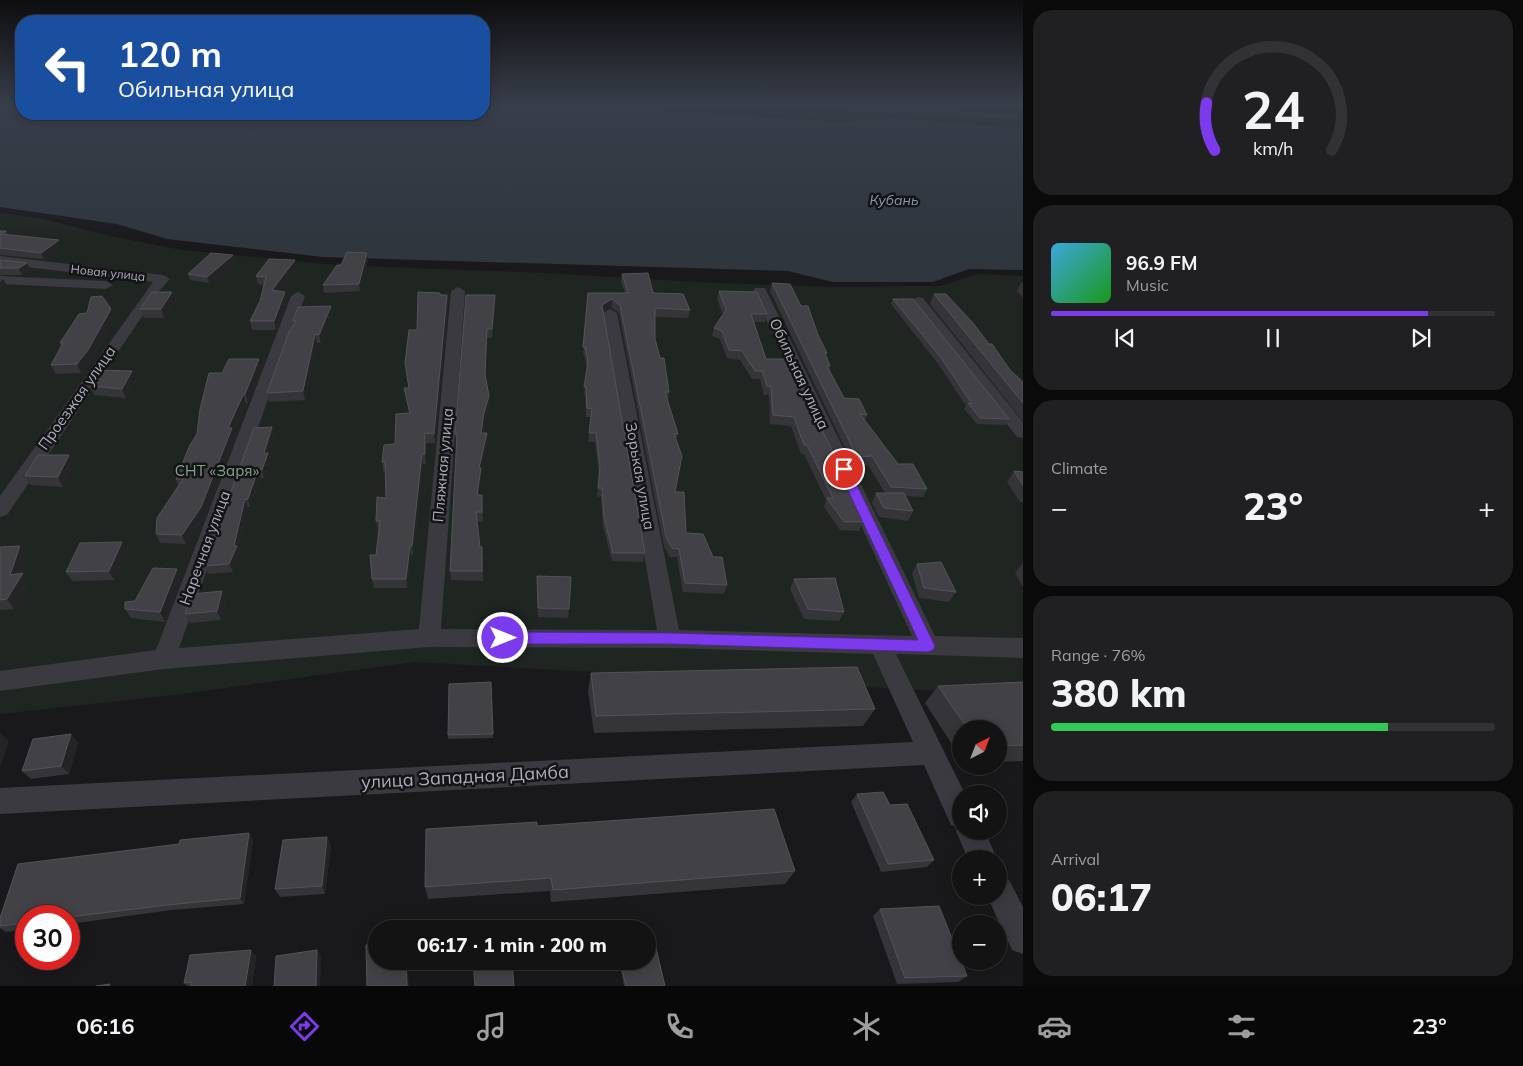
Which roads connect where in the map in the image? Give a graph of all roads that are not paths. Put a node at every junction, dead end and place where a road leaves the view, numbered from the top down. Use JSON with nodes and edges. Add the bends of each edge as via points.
{"nodes":[{"id":1,"x":0,"y":260,"type":"edge"},
{"id":2,"x":0,"y":280,"type":"edge"},
{"id":3,"x":159,"y":283,"type":"junction"},
{"id":4,"x":458,"y":291,"type":"dead end"},
{"id":5,"x":760,"y":292,"type":"dead end"},
{"id":6,"x":298,"y":296,"type":"dead end"},
{"id":7,"x":918,"y":301,"type":"dead end"},
{"id":8,"x":610,"y":312,"type":"dead end"},
{"id":9,"x":1023,"y":433,"type":"edge"},
{"id":10,"x":0,"y":510,"type":"edge"},
{"id":11,"x":428,"y":638,"type":"junction"},
{"id":12,"x":670,"y":639,"type":"junction"},
{"id":13,"x":880,"y":644,"type":"junction"},
{"id":14,"x":928,"y":646,"type":"junction"},
{"id":15,"x":1023,"y":648,"type":"edge"},
{"id":16,"x":164,"y":659,"type":"junction"},
{"id":17,"x":0,"y":681,"type":"edge"},
{"id":18,"x":931,"y":753,"type":"junction"},
{"id":19,"x":952,"y":796,"type":"edge"},
{"id":20,"x":0,"y":801,"type":"edge"},
{"id":21,"x":1006,"y":905,"type":"edge"},
{"id":22,"x":1023,"y":939,"type":"edge"}],
"edges":[{"from":1,"to":3,"type":"street","name":"Новая улица"},
{"from":2,"to":3,"type":"street"},
{"from":3,"to":10,"type":"street","name":"Проезжая улица"},
{"from":4,"to":11,"type":"street","name":"Пляжная улица"},
{"from":5,"to":14,"type":"street","name":"Обильная улица"},
{"from":6,"to":16,"type":"street","name":"Наречная улица"},
{"from":7,"to":9,"type":"street"},
{"from":8,"to":12,"type":"street","name":"Зорькая улица"},
{"from":11,"to":12,"type":"street"},
{"from":11,"to":16,"type":"street"},
{"from":12,"to":13,"type":"street"},
{"from":13,"to":14,"type":"street"},
{"from":13,"to":18,"type":"street"},
{"from":14,"to":15,"type":"street"},
{"from":16,"to":17,"type":"street"},
{"from":18,"to":19,"type":"street"},
{"from":18,"to":20,"type":"street","name":"улица Западная Дамба"},
{"from":21,"to":22,"type":"street"}]}
